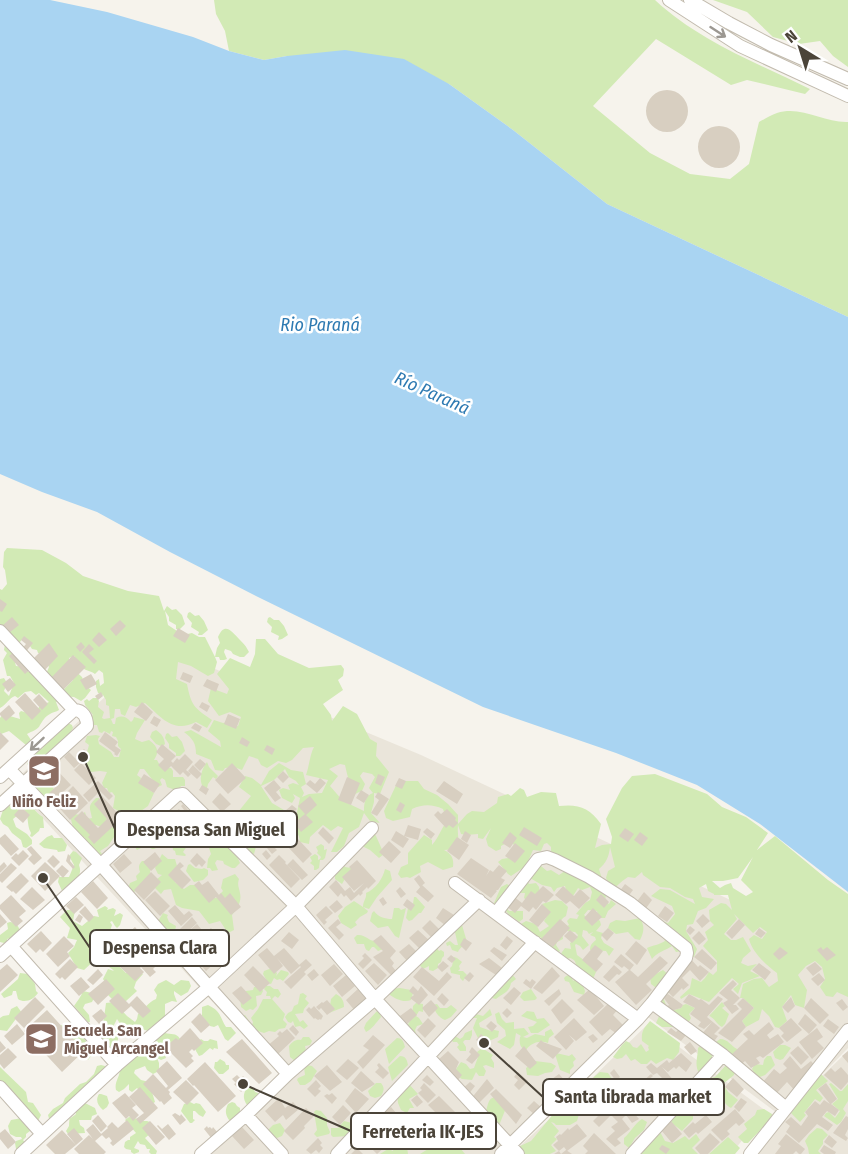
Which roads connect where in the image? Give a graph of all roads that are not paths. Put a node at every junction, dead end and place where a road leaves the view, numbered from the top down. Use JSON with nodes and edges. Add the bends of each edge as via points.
{"nodes":[{"id":1,"x":669,"y":0,"type":"edge"},
{"id":2,"x":690,"y":0,"type":"edge"},
{"id":3,"x":848,"y":79,"type":"edge"},
{"id":4,"x":848,"y":96,"type":"edge"},
{"id":5,"x":0,"y":631,"type":"edge"},
{"id":6,"x":74,"y":710,"type":"junction"},
{"id":7,"x":3,"y":774,"type":"edge"},
{"id":8,"x":23,"y":784,"type":"junction"},
{"id":9,"x":0,"y":806,"type":"edge"},
{"id":10,"x":372,"y":828,"type":"dead end"},
{"id":11,"x":101,"y":865,"type":"junction"},
{"id":12,"x":455,"y":883,"type":"dead end"},
{"id":13,"x":479,"y":900,"type":"junction"},
{"id":14,"x":296,"y":906,"type":"junction"},
{"id":15,"x":495,"y":913,"type":"junction"},
{"id":16,"x":535,"y":942,"type":"junction"},
{"id":17,"x":11,"y":946,"type":"junction"},
{"id":18,"x":0,"y":956,"type":"edge"},
{"id":19,"x":209,"y":987,"type":"junction"},
{"id":20,"x":375,"y":999,"type":"junction"},
{"id":21,"x":652,"y":1003,"type":"junction"},
{"id":22,"x":638,"y":1019,"type":"junction"},
{"id":23,"x":848,"y":1030,"type":"edge"},
{"id":24,"x":723,"y":1055,"type":"junction"},
{"id":25,"x":428,"y":1057,"type":"junction"},
{"id":26,"x":117,"y":1065,"type":"junction"},
{"id":27,"x":288,"y":1074,"type":"junction"},
{"id":28,"x":0,"y":1087,"type":"edge"},
{"id":29,"x":786,"y":1108,"type":"junction"},
{"id":30,"x":246,"y":1115,"type":"junction"},
{"id":31,"x":42,"y":1134,"type":"junction"},
{"id":32,"x":510,"y":1151,"type":"edge"},
{"id":33,"x":21,"y":1154,"type":"edge"},
{"id":34,"x":201,"y":1154,"type":"edge"},
{"id":35,"x":282,"y":1154,"type":"edge"},
{"id":36,"x":337,"y":1154,"type":"edge"},
{"id":37,"x":632,"y":1154,"type":"edge"},
{"id":38,"x":750,"y":1154,"type":"edge"}],
"edges":[{"from":1,"to":4,"type":"street","one_way":true,"via":[[740,46]]},
{"from":2,"to":3,"type":"street","via":[[771,45]]},
{"from":5,"to":6,"type":"street"},
{"from":6,"to":7,"type":"street","one_way":true},
{"from":6,"to":8,"type":"street","via":[[84,714],[87,726]]},
{"from":7,"to":8,"type":"street"},
{"from":8,"to":9,"type":"street"},
{"from":8,"to":11,"type":"street"},
{"from":10,"to":14,"type":"street"},
{"from":11,"to":14,"type":"street","via":[[177,795],[183,794]]},
{"from":11,"to":17,"type":"street"},
{"from":11,"to":19,"type":"street"},
{"from":12,"to":13,"type":"street"},
{"from":13,"to":15,"type":"street"},
{"from":13,"to":20,"type":"street"},
{"from":14,"to":19,"type":"street"},
{"from":14,"to":20,"type":"street"},
{"from":15,"to":16,"type":"street"},
{"from":15,"to":21,"type":"street","via":[[538,859],[547,857],[589,877],[630,903],[686,948],[686,958]]},
{"from":16,"to":22,"type":"street"},
{"from":16,"to":25,"type":"street"},
{"from":17,"to":18,"type":"street"},
{"from":17,"to":26,"type":"street"},
{"from":19,"to":26,"type":"street"},
{"from":19,"to":27,"type":"street"},
{"from":20,"to":25,"type":"street"},
{"from":20,"to":27,"type":"street"},
{"from":21,"to":22,"type":"street"},
{"from":21,"to":24,"type":"street"},
{"from":22,"to":32,"type":"street"},
{"from":23,"to":29,"type":"street"},
{"from":24,"to":29,"type":"street"},
{"from":24,"to":37,"type":"street"},
{"from":25,"to":32,"type":"street"},
{"from":25,"to":36,"type":"street"},
{"from":26,"to":31,"type":"street"},
{"from":27,"to":30,"type":"street"},
{"from":28,"to":31,"type":"street"},
{"from":29,"to":38,"type":"street"},
{"from":30,"to":34,"type":"street"},
{"from":30,"to":35,"type":"street"},
{"from":31,"to":33,"type":"street"}]}
